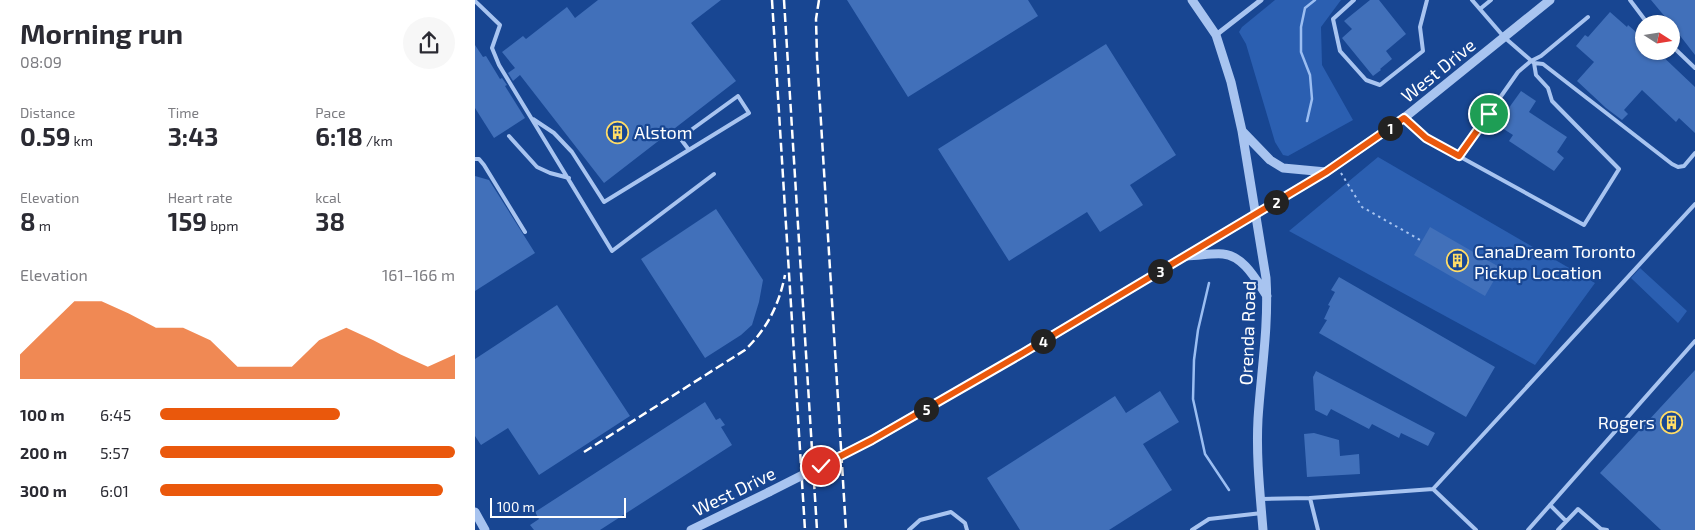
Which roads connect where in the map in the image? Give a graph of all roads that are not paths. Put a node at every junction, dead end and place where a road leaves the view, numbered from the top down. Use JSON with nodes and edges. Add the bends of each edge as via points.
{"nodes":[{"id":1,"x":1192,"y":0,"type":"edge"},
{"id":2,"x":1261,"y":0,"type":"edge"},
{"id":3,"x":1354,"y":0,"type":"edge"},
{"id":4,"x":1427,"y":0,"type":"edge"},
{"id":5,"x":1472,"y":0,"type":"edge"},
{"id":6,"x":1491,"y":0,"type":"edge"},
{"id":7,"x":1550,"y":0,"type":"edge"},
{"id":8,"x":1630,"y":0,"type":"edge"},
{"id":9,"x":475,"y":1,"type":"edge"},
{"id":10,"x":1480,"y":9,"type":"junction"},
{"id":11,"x":1641,"y":15,"type":"edge"},
{"id":12,"x":1588,"y":17,"type":"dead end"},
{"id":13,"x":1216,"y":36,"type":"junction"},
{"id":14,"x":1503,"y":37,"type":"junction"},
{"id":15,"x":1680,"y":54,"type":"edge"},
{"id":16,"x":1532,"y":62,"type":"junction"},
{"id":17,"x":1695,"y":68,"type":"edge"},
{"id":18,"x":531,"y":118,"type":"junction"},
{"id":19,"x":1404,"y":118,"type":"junction"},
{"id":20,"x":1242,"y":131,"type":"junction"},
{"id":21,"x":509,"y":136,"type":"dead end"},
{"id":22,"x":689,"y":150,"type":"junction"},
{"id":23,"x":1695,"y":153,"type":"edge"},
{"id":24,"x":1459,"y":156,"type":"junction"},
{"id":25,"x":475,"y":159,"type":"edge"},
{"id":26,"x":1326,"y":172,"type":"junction"},
{"id":27,"x":714,"y":174,"type":"dead end"},
{"id":28,"x":569,"y":178,"type":"junction"},
{"id":29,"x":1695,"y":204,"type":"edge"},
{"id":30,"x":1256,"y":214,"type":"junction"},
{"id":31,"x":525,"y":232,"type":"dead end"},
{"id":32,"x":1184,"y":256,"type":"junction"},
{"id":33,"x":1267,"y":296,"type":"junction"},
{"id":34,"x":1695,"y":341,"type":"edge"},
{"id":35,"x":1433,"y":489,"type":"junction"},
{"id":36,"x":1310,"y":498,"type":"junction"},
{"id":37,"x":1261,"y":500,"type":"junction"},
{"id":38,"x":1550,"y":505,"type":"junction"},
{"id":39,"x":475,"y":512,"type":"edge"},
{"id":40,"x":1262,"y":513,"type":"junction"},
{"id":41,"x":1566,"y":521,"type":"junction"},
{"id":42,"x":485,"y":530,"type":"edge"},
{"id":43,"x":691,"y":530,"type":"edge"},
{"id":44,"x":909,"y":530,"type":"edge"},
{"id":45,"x":967,"y":530,"type":"edge"},
{"id":46,"x":1192,"y":530,"type":"edge"},
{"id":47,"x":1263,"y":530,"type":"edge"},
{"id":48,"x":1318,"y":530,"type":"edge"},
{"id":49,"x":1476,"y":530,"type":"edge"},
{"id":50,"x":1527,"y":530,"type":"edge"},
{"id":51,"x":1558,"y":530,"type":"edge"},
{"id":52,"x":1607,"y":530,"type":"edge"}],
"edges":[{"from":1,"to":13,"type":"street","name":"Orenda Road"},
{"from":2,"to":13,"type":"street"},
{"from":3,"to":4,"type":"lane","via":[[1333,19],[1340,50],[1366,80],[1380,84],[1423,51],[1420,28]]},
{"from":5,"to":10,"type":"lane"},
{"from":6,"to":10,"type":"lane"},
{"from":7,"to":14,"type":"street","name":"West Drive"},
{"from":8,"to":11,"type":"lane"},
{"from":9,"to":18,"type":"lane","via":[[500,25],[492,48]]},
{"from":10,"to":14,"type":"lane"},
{"from":12,"to":16,"type":"lane"},
{"from":13,"to":20,"type":"street","name":"Orenda Road"},
{"from":14,"to":16,"type":"lane"},
{"from":14,"to":19,"type":"street","name":"West Drive"},
{"from":15,"to":17,"type":"lane"},
{"from":16,"to":23,"type":"lane","via":[[1543,64],[1672,164],[1684,166]]},
{"from":16,"to":24,"type":"lane","via":[[1518,72]]},
{"from":16,"to":24,"type":"lane","via":[[1552,101],[1619,169],[1584,225]]},
{"from":18,"to":22,"type":"lane","via":[[554,133],[572,152],[604,202]]},
{"from":18,"to":28,"type":"lane"},
{"from":19,"to":24,"type":"lane","via":[[1426,138]]},
{"from":19,"to":26,"type":"street","name":"West Drive"},
{"from":20,"to":26,"type":"street","via":[[1270,160],[1283,168]]},
{"from":20,"to":30,"type":"street","name":"Orenda Road"},
{"from":21,"to":28,"type":"lane","via":[[537,167]]},
{"from":22,"to":22,"type":"lane","via":[[749,113],[738,96],[679,138]]},
{"from":25,"to":31,"type":"lane","via":[[485,165]]},
{"from":26,"to":30,"type":"street","name":"West Drive"},
{"from":27,"to":28,"type":"lane","via":[[613,251]]},
{"from":29,"to":35,"type":"lane"},
{"from":30,"to":32,"type":"street","name":"West Drive"},
{"from":30,"to":33,"type":"street","name":"Orenda Road"},
{"from":32,"to":33,"type":"street","via":[[1231,256],[1243,264]]},
{"from":32,"to":43,"type":"street","name":"West Drive","bridge":true,"via":[[872,440]]},
{"from":33,"to":37,"type":"street","name":"Orenda Road","via":[[1258,435]]},
{"from":34,"to":38,"type":"lane"},
{"from":35,"to":36,"type":"lane"},
{"from":35,"to":49,"type":"lane"},
{"from":36,"to":37,"type":"lane"},
{"from":36,"to":48,"type":"lane"},
{"from":37,"to":40,"type":"street","name":"Orenda Road"},
{"from":38,"to":41,"type":"lane"},
{"from":38,"to":50,"type":"lane"},
{"from":39,"to":42,"type":"street"},
{"from":40,"to":46,"type":"lane","via":[[1209,519]]},
{"from":40,"to":47,"type":"street","name":"Orenda Road"},
{"from":41,"to":51,"type":"lane"},
{"from":41,"to":52,"type":"lane","via":[[1578,509],[1601,529]]},
{"from":44,"to":45,"type":"lane","via":[[920,520],[951,512]]}]}
